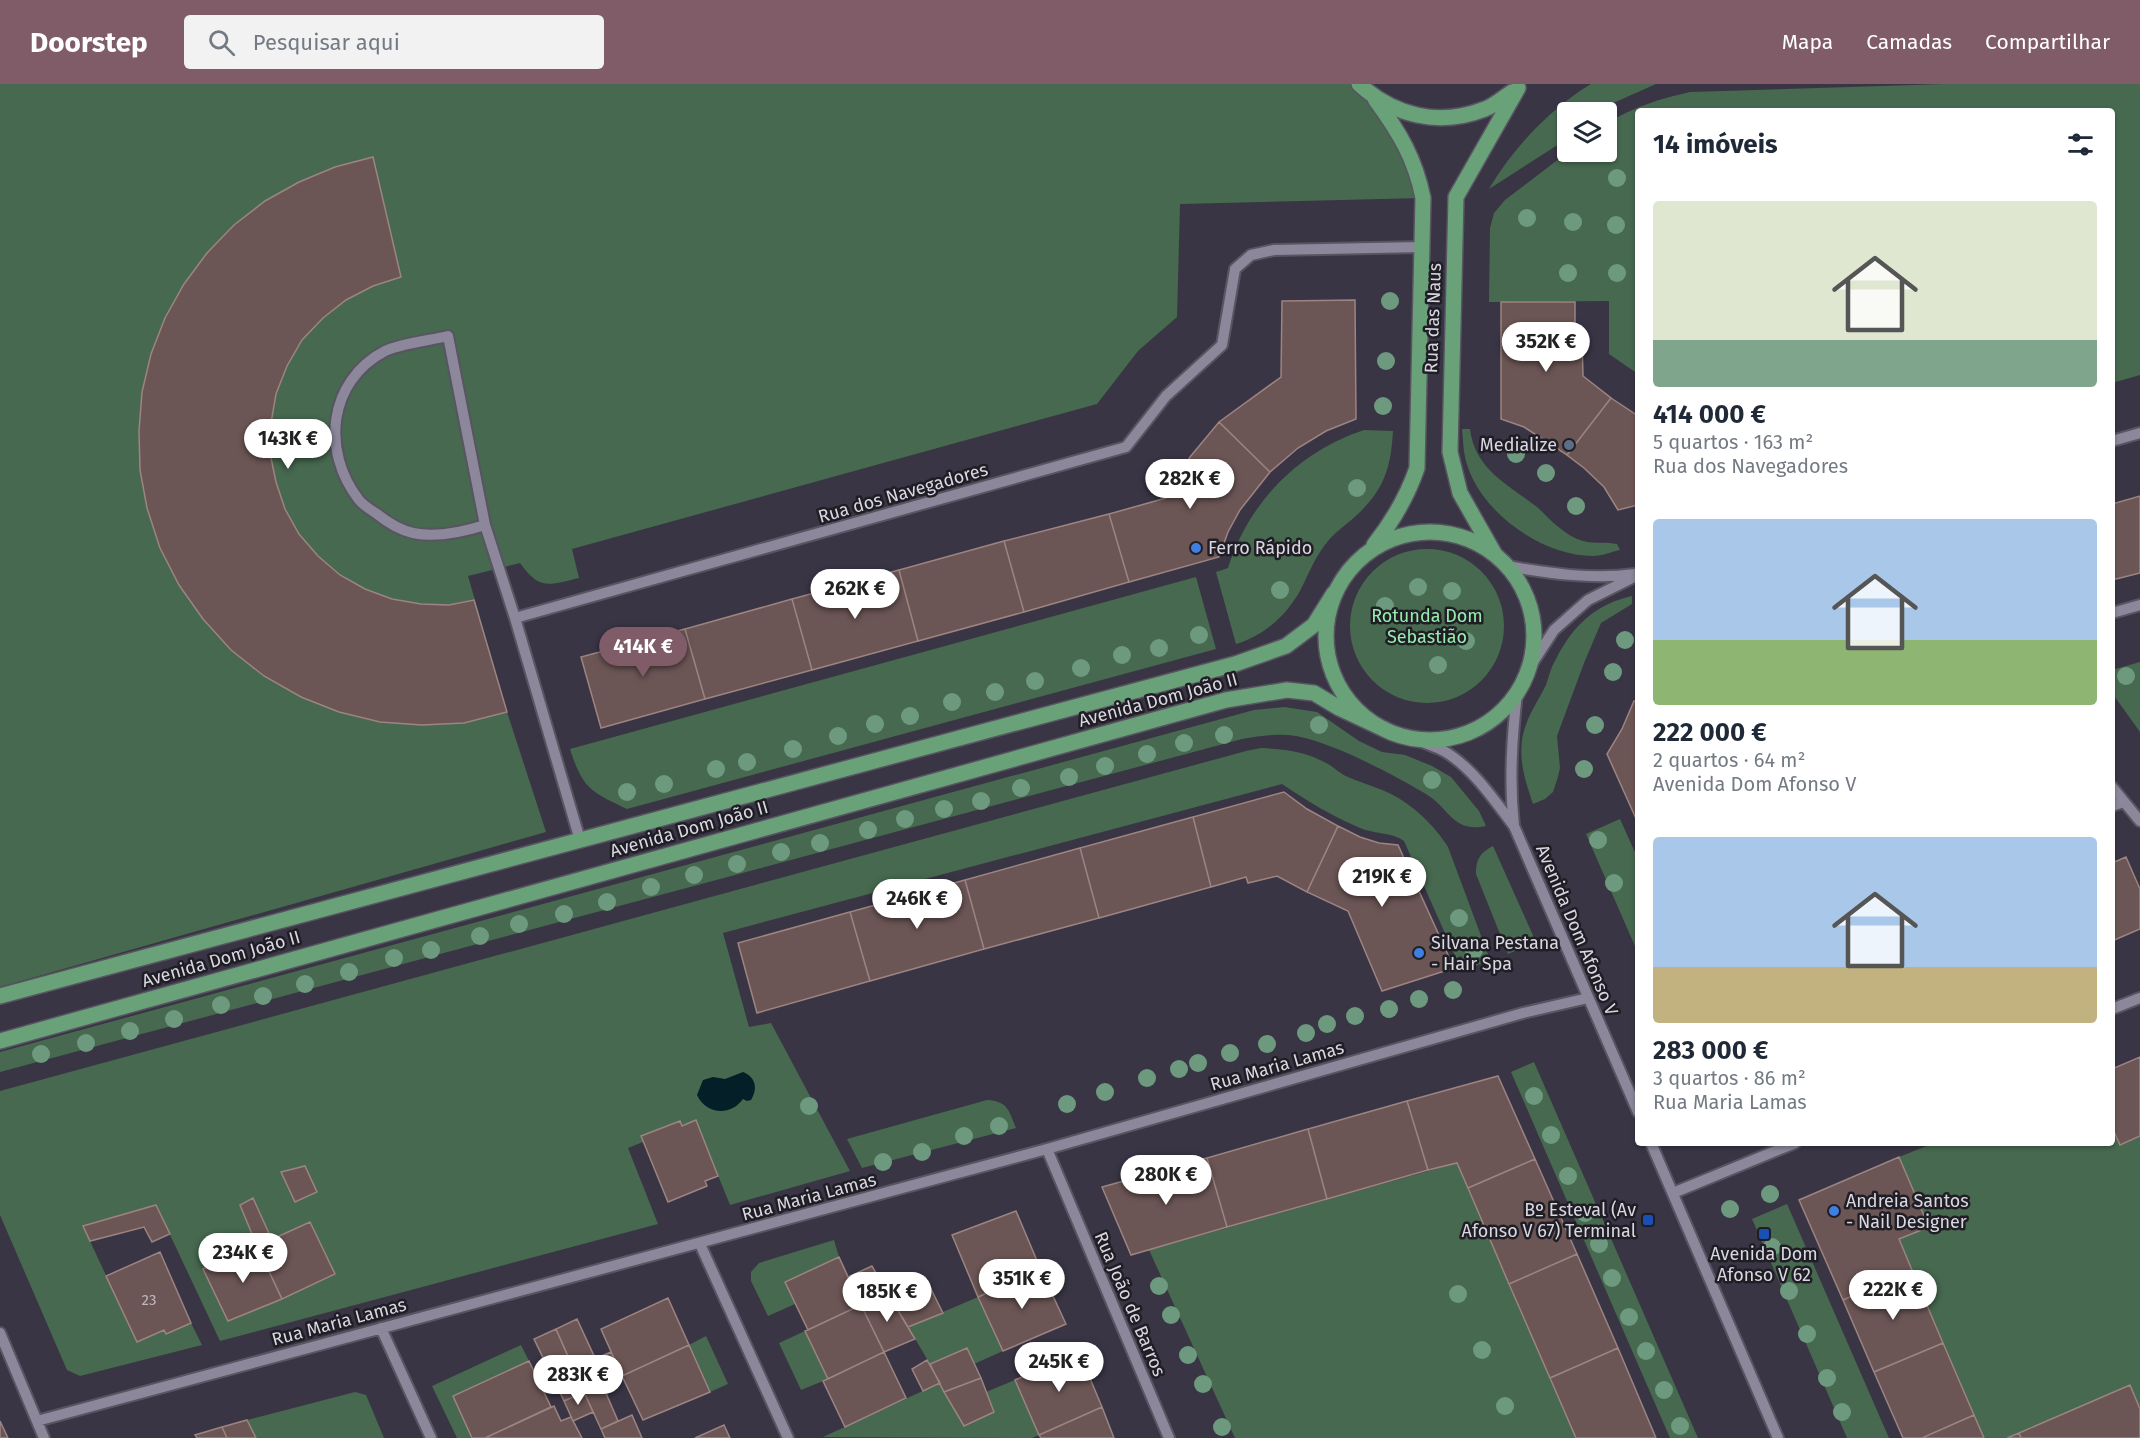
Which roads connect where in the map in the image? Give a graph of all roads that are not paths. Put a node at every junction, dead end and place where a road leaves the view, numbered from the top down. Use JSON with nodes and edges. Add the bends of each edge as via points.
{"nodes":[{"id":1,"x":1359,"y":84,"type":"edge"},
{"id":2,"x":1520,"y":86,"type":"edge"},
{"id":3,"x":1375,"y":99,"type":"junction"},
{"id":4,"x":1422,"y":247,"type":"junction"},
{"id":5,"x":2140,"y":433,"type":"edge"},
{"id":6,"x":2115,"y":440,"type":"edge"},
{"id":7,"x":485,"y":525,"type":"junction"},
{"id":8,"x":1370,"y":550,"type":"junction"},
{"id":9,"x":1500,"y":560,"type":"junction"},
{"id":10,"x":1635,"y":574,"type":"edge"},
{"id":11,"x":1635,"y":576,"type":"edge"},
{"id":12,"x":1334,"y":594,"type":"junction"},
{"id":13,"x":2140,"y":605,"type":"edge"},
{"id":14,"x":2115,"y":612,"type":"edge"},
{"id":15,"x":515,"y":618,"type":"junction"},
{"id":16,"x":1526,"y":673,"type":"junction"},
{"id":17,"x":1517,"y":693,"type":"junction"},
{"id":18,"x":1386,"y":730,"type":"junction"},
{"id":19,"x":1414,"y":738,"type":"junction"},
{"id":20,"x":2115,"y":791,"type":"edge"},
{"id":21,"x":2123,"y":802,"type":"junction"},
{"id":22,"x":2115,"y":806,"type":"edge"},
{"id":23,"x":2140,"y":821,"type":"edge"},
{"id":24,"x":1514,"y":826,"type":"junction"},
{"id":25,"x":580,"y":840,"type":"junction"},
{"id":26,"x":0,"y":996,"type":"edge"},
{"id":27,"x":1588,"y":998,"type":"junction"},
{"id":28,"x":2140,"y":998,"type":"edge"},
{"id":29,"x":2115,"y":1009,"type":"edge"},
{"id":30,"x":0,"y":1041,"type":"edge"},
{"id":31,"x":1635,"y":1105,"type":"edge"},
{"id":32,"x":1653,"y":1146,"type":"edge"},
{"id":33,"x":1789,"y":1146,"type":"edge"},
{"id":34,"x":1047,"y":1149,"type":"junction"},
{"id":35,"x":1673,"y":1193,"type":"junction"},
{"id":36,"x":700,"y":1244,"type":"junction"},
{"id":37,"x":381,"y":1328,"type":"junction"},
{"id":38,"x":0,"y":1333,"type":"edge"},
{"id":39,"x":37,"y":1421,"type":"junction"},
{"id":40,"x":44,"y":1438,"type":"edge"},
{"id":41,"x":431,"y":1438,"type":"edge"},
{"id":42,"x":788,"y":1438,"type":"edge"},
{"id":43,"x":1169,"y":1438,"type":"edge"},
{"id":44,"x":1778,"y":1438,"type":"edge"}],
"edges":[{"from":1,"to":3,"type":"main road"},
{"from":2,"to":3,"type":"main road","via":[[1486,109],[1448,118],[1410,115]]},
{"from":2,"to":9,"type":"main road","name":"Rua das Naus","via":[[1456,197],[1450,452],[1460,493]]},
{"from":3,"to":4,"type":"main road","name":"Rua das Naus","via":[[1398,130],[1418,171],[1423,198]]},
{"from":4,"to":8,"type":"main road","name":"Rua das Naus","via":[[1417,468],[1391,524]]},
{"from":4,"to":15,"type":"street","name":"Rua dos Navegadores","via":[[1274,250],[1251,255],[1235,269],[1222,345],[1166,396],[1126,447]]},
{"from":5,"to":6,"type":"street"},
{"from":7,"to":7,"type":"street","via":[[448,336],[386,350],[357,372],[339,404],[334,433],[340,466],[360,501],[388,522],[413,533],[443,534]]},
{"from":7,"to":15,"type":"street"},
{"from":8,"to":9,"type":"main road","via":[[1395,537],[1424,531],[1458,535],[1490,550]]},
{"from":8,"to":12,"type":"main road","via":[[1349,569]]},
{"from":9,"to":10,"type":"street","via":[[1548,573],[1610,577]]},
{"from":9,"to":16,"type":"main road","via":[[1515,575],[1530,606],[1534,636]]},
{"from":11,"to":16,"type":"street","via":[[1588,600],[1554,630]]},
{"from":12,"to":18,"type":"main road","via":[[1326,635],[1328,657],[1339,687],[1359,712]]},
{"from":12,"to":25,"type":"main road","name":"Avenida Dom João II","via":[[1314,625],[1286,646],[1235,664]]},
{"from":13,"to":14,"type":"street"},
{"from":15,"to":25,"type":"street"},
{"from":16,"to":17,"type":"main road"},
{"from":17,"to":19,"type":"main road","via":[[1497,715],[1472,731],[1444,739]]},
{"from":17,"to":24,"type":"street","name":"Avenida Dom Afonso V","via":[[1510,795]]},
{"from":18,"to":19,"type":"main road"},
{"from":18,"to":30,"type":"main road","name":"Avenida Dom João II","via":[[1314,693],[1287,690],[1226,700]]},
{"from":19,"to":24,"type":"street","name":"Avenida Dom Afonso V","via":[[1445,752],[1462,766]]},
{"from":20,"to":21,"type":"street"},
{"from":21,"to":22,"type":"street"},
{"from":21,"to":23,"type":"street"},
{"from":24,"to":27,"type":"street","name":"Avenida Dom Afonso V"},
{"from":25,"to":26,"type":"main road","name":"Avenida Dom João II"},
{"from":27,"to":31,"type":"street","name":"Avenida Dom Afonso V"},
{"from":27,"to":34,"type":"street","name":"Rua Maria Lamas","via":[[1512,1016]]},
{"from":28,"to":29,"type":"street"},
{"from":32,"to":35,"type":"street"},
{"from":33,"to":35,"type":"street"},
{"from":34,"to":36,"type":"street","name":"Rua Maria Lamas"},
{"from":34,"to":43,"type":"street","name":"Rua João de Barros"},
{"from":35,"to":44,"type":"street"},
{"from":36,"to":37,"type":"street","name":"Rua Maria Lamas"},
{"from":36,"to":42,"type":"street"},
{"from":37,"to":39,"type":"street","name":"Rua Maria Lamas"},
{"from":37,"to":41,"type":"street"},
{"from":38,"to":39,"type":"street"},
{"from":39,"to":40,"type":"street"}]}
